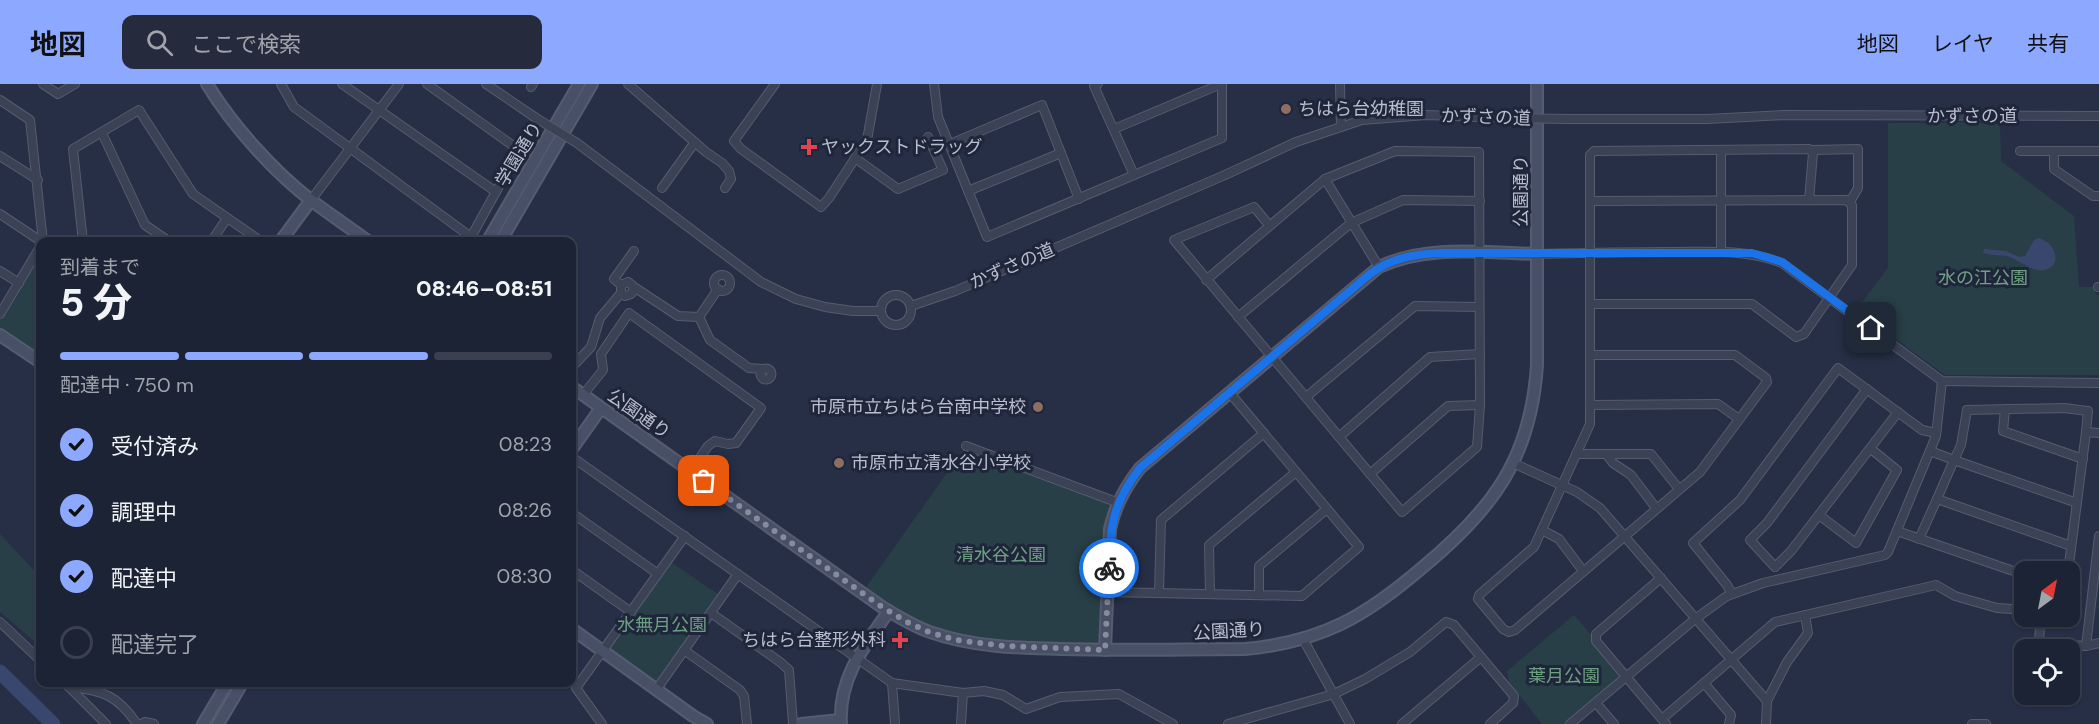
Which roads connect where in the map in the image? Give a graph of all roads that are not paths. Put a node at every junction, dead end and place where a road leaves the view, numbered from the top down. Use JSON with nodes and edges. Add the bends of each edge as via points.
{"nodes":[{"id":1,"x":43,"y":84,"type":"edge"},
{"id":2,"x":75,"y":84,"type":"edge"},
{"id":3,"x":207,"y":84,"type":"edge"},
{"id":4,"x":281,"y":84,"type":"edge"},
{"id":5,"x":342,"y":84,"type":"edge"},
{"id":6,"x":399,"y":84,"type":"edge"},
{"id":7,"x":427,"y":84,"type":"edge"},
{"id":8,"x":486,"y":84,"type":"edge"},
{"id":9,"x":579,"y":84,"type":"edge"},
{"id":10,"x":592,"y":84,"type":"edge"},
{"id":11,"x":628,"y":84,"type":"edge"},
{"id":12,"x":775,"y":84,"type":"edge"},
{"id":13,"x":877,"y":84,"type":"edge"},
{"id":14,"x":934,"y":84,"type":"edge"},
{"id":15,"x":1098,"y":84,"type":"edge"},
{"id":16,"x":1222,"y":84,"type":"edge"},
{"id":17,"x":1340,"y":84,"type":"edge"},
{"id":18,"x":1537,"y":84,"type":"edge"},
{"id":19,"x":0,"y":100,"type":"edge"},
{"id":20,"x":379,"y":110,"type":"junction"},
{"id":21,"x":2099,"y":116,"type":"edge"},
{"id":22,"x":1341,"y":127,"type":"junction"},
{"id":23,"x":1114,"y":129,"type":"junction"},
{"id":24,"x":102,"y":133,"type":"junction"},
{"id":25,"x":928,"y":136,"type":"dead end"},
{"id":26,"x":695,"y":142,"type":"junction"},
{"id":27,"x":950,"y":144,"type":"junction"},
{"id":28,"x":350,"y":150,"type":"junction"},
{"id":29,"x":1721,"y":150,"type":"junction"},
{"id":30,"x":1812,"y":150,"type":"junction"},
{"id":31,"x":2020,"y":151,"type":"dead end"},
{"id":32,"x":2054,"y":151,"type":"junction"},
{"id":33,"x":2099,"y":151,"type":"edge"},
{"id":34,"x":1060,"y":153,"type":"junction"},
{"id":35,"x":0,"y":156,"type":"edge"},
{"id":36,"x":855,"y":158,"type":"junction"},
{"id":37,"x":1134,"y":175,"type":"junction"},
{"id":38,"x":1324,"y":179,"type":"junction"},
{"id":39,"x":38,"y":180,"type":"junction"},
{"id":40,"x":662,"y":188,"type":"dead end"},
{"id":41,"x":725,"y":188,"type":"dead end"},
{"id":42,"x":968,"y":191,"type":"junction"},
{"id":43,"x":496,"y":192,"type":"junction"},
{"id":44,"x":2099,"y":196,"type":"edge"},
{"id":45,"x":1080,"y":199,"type":"junction"},
{"id":46,"x":311,"y":200,"type":"junction"},
{"id":47,"x":1721,"y":200,"type":"junction"},
{"id":48,"x":1809,"y":200,"type":"junction"},
{"id":49,"x":1480,"y":201,"type":"junction"},
{"id":50,"x":1590,"y":201,"type":"junction"},
{"id":51,"x":1850,"y":202,"type":"junction"},
{"id":52,"x":0,"y":214,"type":"edge"},
{"id":53,"x":227,"y":218,"type":"junction"},
{"id":54,"x":1351,"y":223,"type":"junction"},
{"id":55,"x":1269,"y":225,"type":"junction"},
{"id":56,"x":42,"y":237,"type":"edge"},
{"id":57,"x":82,"y":237,"type":"edge"},
{"id":58,"x":163,"y":237,"type":"edge"},
{"id":59,"x":214,"y":237,"type":"edge"},
{"id":60,"x":255,"y":237,"type":"edge"},
{"id":61,"x":284,"y":237,"type":"edge"},
{"id":62,"x":362,"y":237,"type":"edge"},
{"id":63,"x":489,"y":237,"type":"edge"},
{"id":64,"x":503,"y":237,"type":"edge"},
{"id":65,"x":36,"y":238,"type":"edge"},
{"id":66,"x":634,"y":251,"type":"dead end"},
{"id":67,"x":1590,"y":252,"type":"junction"},
{"id":68,"x":1721,"y":252,"type":"junction"},
{"id":69,"x":1479,"y":253,"type":"junction"},
{"id":70,"x":1537,"y":254,"type":"junction"},
{"id":71,"x":36,"y":255,"type":"edge"},
{"id":72,"x":1379,"y":267,"type":"junction"},
{"id":73,"x":0,"y":271,"type":"edge"},
{"id":74,"x":1206,"y":280,"type":"junction"},
{"id":75,"x":20,"y":283,"type":"junction"},
{"id":76,"x":621,"y":289,"type":"junction"},
{"id":77,"x":718,"y":290,"type":"dead end"},
{"id":78,"x":1830,"y":298,"type":"junction"},
{"id":79,"x":1590,"y":304,"type":"junction"},
{"id":80,"x":911,"y":306,"type":"junction"},
{"id":81,"x":1479,"y":307,"type":"junction"},
{"id":82,"x":881,"y":311,"type":"junction"},
{"id":83,"x":0,"y":314,"type":"edge"},
{"id":84,"x":699,"y":317,"type":"junction"},
{"id":85,"x":1238,"y":317,"type":"junction"},
{"id":86,"x":0,"y":335,"type":"edge"},
{"id":87,"x":1480,"y":354,"type":"junction"},
{"id":88,"x":1590,"y":355,"type":"junction"},
{"id":89,"x":1272,"y":358,"type":"junction"},
{"id":90,"x":36,"y":359,"type":"edge"},
{"id":91,"x":576,"y":363,"type":"edge"},
{"id":92,"x":763,"y":369,"type":"dead end"},
{"id":93,"x":1942,"y":381,"type":"junction"},
{"id":94,"x":2099,"y":383,"type":"edge"},
{"id":95,"x":1867,"y":389,"type":"junction"},
{"id":96,"x":576,"y":390,"type":"edge"},
{"id":97,"x":1230,"y":393,"type":"junction"},
{"id":98,"x":583,"y":395,"type":"junction"},
{"id":99,"x":1306,"y":397,"type":"junction"},
{"id":100,"x":1480,"y":405,"type":"junction"},
{"id":101,"x":1590,"y":405,"type":"junction"},
{"id":102,"x":601,"y":408,"type":"junction"},
{"id":103,"x":2005,"y":409,"type":"junction"},
{"id":104,"x":1898,"y":412,"type":"junction"},
{"id":105,"x":1739,"y":419,"type":"junction"},
{"id":106,"x":1936,"y":432,"type":"junction"},
{"id":107,"x":2086,"y":432,"type":"junction"},
{"id":108,"x":1264,"y":433,"type":"junction"},
{"id":109,"x":2099,"y":433,"type":"edge"},
{"id":110,"x":1339,"y":437,"type":"junction"},
{"id":111,"x":576,"y":443,"type":"edge"},
{"id":112,"x":966,"y":446,"type":"dead end"},
{"id":113,"x":1871,"y":449,"type":"junction"},
{"id":114,"x":1930,"y":451,"type":"junction"},
{"id":115,"x":1576,"y":454,"type":"junction"},
{"id":116,"x":1607,"y":455,"type":"junction"},
{"id":117,"x":2083,"y":459,"type":"junction"},
{"id":118,"x":576,"y":460,"type":"edge"},
{"id":119,"x":1954,"y":460,"type":"junction"},
{"id":120,"x":1513,"y":463,"type":"junction"},
{"id":121,"x":691,"y":471,"type":"junction"},
{"id":122,"x":1296,"y":472,"type":"junction"},
{"id":123,"x":1370,"y":474,"type":"junction"},
{"id":124,"x":1562,"y":486,"type":"junction"},
{"id":125,"x":1679,"y":489,"type":"junction"},
{"id":126,"x":1937,"y":499,"type":"junction"},
{"id":127,"x":1119,"y":503,"type":"junction"},
{"id":128,"x":2077,"y":503,"type":"junction"},
{"id":129,"x":1656,"y":508,"type":"junction"},
{"id":130,"x":1327,"y":509,"type":"junction"},
{"id":131,"x":1819,"y":515,"type":"junction"},
{"id":132,"x":576,"y":516,"type":"edge"},
{"id":133,"x":1542,"y":530,"type":"junction"},
{"id":134,"x":1897,"y":531,"type":"junction"},
{"id":135,"x":685,"y":536,"type":"junction"},
{"id":136,"x":1625,"y":536,"type":"junction"},
{"id":137,"x":2099,"y":536,"type":"edge"},
{"id":138,"x":1919,"y":539,"type":"junction"},
{"id":139,"x":2071,"y":546,"type":"junction"},
{"id":140,"x":2098,"y":557,"type":"edge"},
{"id":141,"x":2069,"y":561,"type":"edge"},
{"id":142,"x":1583,"y":571,"type":"junction"},
{"id":143,"x":2014,"y":571,"type":"edge"},
{"id":144,"x":576,"y":573,"type":"edge"},
{"id":145,"x":658,"y":574,"type":"junction"},
{"id":146,"x":738,"y":574,"type":"junction"},
{"id":147,"x":1661,"y":578,"type":"junction"},
{"id":148,"x":1108,"y":592,"type":"junction"},
{"id":149,"x":1159,"y":593,"type":"junction"},
{"id":150,"x":1210,"y":594,"type":"junction"},
{"id":151,"x":1731,"y":594,"type":"junction"},
{"id":152,"x":1259,"y":595,"type":"junction"},
{"id":153,"x":889,"y":611,"type":"junction"},
{"id":154,"x":631,"y":612,"type":"junction"},
{"id":155,"x":711,"y":613,"type":"junction"},
{"id":156,"x":1805,"y":615,"type":"junction"},
{"id":157,"x":1695,"y":619,"type":"junction"},
{"id":158,"x":0,"y":622,"type":"edge"},
{"id":159,"x":576,"y":632,"type":"edge"},
{"id":160,"x":1303,"y":639,"type":"junction"},
{"id":161,"x":2099,"y":643,"type":"edge"},
{"id":162,"x":2086,"y":646,"type":"junction"},
{"id":163,"x":684,"y":650,"type":"junction"},
{"id":164,"x":1105,"y":650,"type":"junction"},
{"id":165,"x":603,"y":652,"type":"junction"},
{"id":166,"x":36,"y":656,"type":"edge"},
{"id":167,"x":856,"y":657,"type":"junction"},
{"id":168,"x":1481,"y":657,"type":"junction"},
{"id":169,"x":1730,"y":661,"type":"junction"},
{"id":170,"x":1627,"y":677,"type":"junction"},
{"id":171,"x":892,"y":683,"type":"junction"},
{"id":172,"x":1704,"y":683,"type":"junction"},
{"id":173,"x":69,"y":687,"type":"edge"},
{"id":174,"x":80,"y":687,"type":"edge"},
{"id":175,"x":225,"y":687,"type":"edge"},
{"id":176,"x":240,"y":687,"type":"edge"},
{"id":177,"x":656,"y":690,"type":"junction"},
{"id":178,"x":963,"y":693,"type":"junction"},
{"id":179,"x":1334,"y":694,"type":"junction"},
{"id":180,"x":1767,"y":701,"type":"junction"},
{"id":181,"x":1596,"y":703,"type":"junction"},
{"id":182,"x":1251,"y":721,"type":"edge"},
{"id":183,"x":840,"y":722,"type":"edge"},
{"id":184,"x":1664,"y":722,"type":"edge"},
{"id":185,"x":106,"y":724,"type":"edge"},
{"id":186,"x":139,"y":724,"type":"edge"},
{"id":187,"x":154,"y":724,"type":"edge"},
{"id":188,"x":203,"y":724,"type":"edge"},
{"id":189,"x":218,"y":724,"type":"edge"},
{"id":190,"x":602,"y":724,"type":"edge"},
{"id":191,"x":707,"y":724,"type":"edge"},
{"id":192,"x":747,"y":724,"type":"edge"},
{"id":193,"x":793,"y":724,"type":"edge"},
{"id":194,"x":801,"y":724,"type":"edge"},
{"id":195,"x":895,"y":724,"type":"edge"},
{"id":196,"x":961,"y":724,"type":"edge"},
{"id":197,"x":1173,"y":724,"type":"edge"},
{"id":198,"x":1228,"y":724,"type":"edge"},
{"id":199,"x":1350,"y":724,"type":"edge"},
{"id":200,"x":1402,"y":724,"type":"edge"},
{"id":201,"x":1490,"y":724,"type":"edge"},
{"id":202,"x":1570,"y":724,"type":"edge"},
{"id":203,"x":1614,"y":724,"type":"edge"},
{"id":204,"x":1729,"y":724,"type":"edge"},
{"id":205,"x":1766,"y":724,"type":"edge"},
{"id":206,"x":1972,"y":724,"type":"edge"},
{"id":207,"x":1986,"y":724,"type":"edge"}],
"edges":[{"from":1,"to":2,"type":"street","via":[[58,94]]},
{"from":3,"to":46,"type":"street","via":[[253,144]]},
{"from":4,"to":28,"type":"street","via":[[294,107]]},
{"from":5,"to":20,"type":"street"},
{"from":6,"to":20,"type":"street"},
{"from":7,"to":43,"type":"street","via":[[519,150]]},
{"from":8,"to":82,"type":"street","bridge":true,"via":[[577,143],[760,282],[825,307]]},
{"from":9,"to":63,"type":"street","name":"学園通り"},
{"from":10,"to":64,"type":"street","name":"学園通り"},
{"from":11,"to":26,"type":"street"},
{"from":12,"to":36,"type":"street","via":[[734,141],[741,149],[821,207]]},
{"from":13,"to":36,"type":"street","via":[[867,140]]},
{"from":14,"to":27,"type":"street","via":[[938,117]]},
{"from":15,"to":23,"type":"street","via":[[1094,86]]},
{"from":16,"to":23,"type":"street"},
{"from":16,"to":37,"type":"street","via":[[1222,138]]},
{"from":17,"to":22,"type":"street"},
{"from":18,"to":70,"type":"street","name":"公園通り"},
{"from":19,"to":39,"type":"street","via":[[30,120]]},
{"from":20,"to":28,"type":"street"},
{"from":20,"to":43,"type":"street"},
{"from":21,"to":22,"type":"street","name":"かずさの道","bridge":true,"via":[[1568,119],[1426,115],[1362,120]]},
{"from":22,"to":80,"type":"street","name":"かずさの道","via":[[1264,156],[955,291]]},
{"from":23,"to":37,"type":"street"},
{"from":24,"to":53,"type":"street","via":[[139,110],[194,194]]},
{"from":24,"to":57,"type":"street","via":[[73,149]]},
{"from":24,"to":58,"type":"street","via":[[145,225]]},
{"from":25,"to":36,"type":"street","via":[[943,170],[898,189]]},
{"from":26,"to":40,"type":"street"},
{"from":26,"to":41,"type":"street","via":[[729,171],[731,179]]},
{"from":27,"to":34,"type":"street","via":[[1042,105]]},
{"from":27,"to":42,"type":"street"},
{"from":28,"to":43,"type":"street","via":[[471,237]]},
{"from":28,"to":46,"type":"street"},
{"from":29,"to":30,"type":"street"},
{"from":29,"to":47,"type":"street"},
{"from":29,"to":50,"type":"street","via":[[1594,151],[1590,155]]},
{"from":30,"to":48,"type":"street"},
{"from":30,"to":51,"type":"street","via":[[1858,149],[1858,188]]},
{"from":31,"to":32,"type":"street"},
{"from":32,"to":33,"type":"street"},
{"from":32,"to":44,"type":"street","via":[[2054,169],[2093,196]]},
{"from":34,"to":42,"type":"street"},
{"from":34,"to":45,"type":"street"},
{"from":35,"to":39,"type":"street"},
{"from":37,"to":45,"type":"street"},
{"from":38,"to":49,"type":"street","via":[[1395,151],[1479,152]]},
{"from":38,"to":54,"type":"street"},
{"from":38,"to":55,"type":"street"},
{"from":39,"to":56,"type":"street"},
{"from":42,"to":45,"type":"street","via":[[987,237]]},
{"from":46,"to":61,"type":"street"},
{"from":46,"to":62,"type":"street"},
{"from":47,"to":48,"type":"street"},
{"from":47,"to":50,"type":"street"},
{"from":47,"to":68,"type":"street"},
{"from":48,"to":51,"type":"street"},
{"from":49,"to":54,"type":"street","via":[[1403,200]]},
{"from":49,"to":69,"type":"street"},
{"from":50,"to":67,"type":"street"},
{"from":51,"to":78,"type":"street","via":[[1852,264]]},
{"from":52,"to":65,"type":"street"},
{"from":53,"to":59,"type":"street"},
{"from":53,"to":60,"type":"street"},
{"from":54,"to":72,"type":"street"},
{"from":54,"to":85,"type":"street"},
{"from":55,"to":74,"type":"street"},
{"from":55,"to":74,"type":"street","via":[[1254,207],[1174,240]]},
{"from":66,"to":76,"type":"street","via":[[614,279]]},
{"from":67,"to":68,"type":"street"},
{"from":67,"to":70,"type":"street"},
{"from":67,"to":79,"type":"street"},
{"from":68,"to":78,"type":"street","via":[[1752,253],[1782,262]]},
{"from":69,"to":70,"type":"street"},
{"from":69,"to":72,"type":"street","via":[[1422,254]]},
{"from":69,"to":81,"type":"street"},
{"from":70,"to":120,"type":"street","name":"公園通り","via":[[1536,383],[1528,425]]},
{"from":71,"to":75,"type":"street"},
{"from":72,"to":89,"type":"street"},
{"from":73,"to":75,"type":"street"},
{"from":74,"to":85,"type":"street"},
{"from":75,"to":83,"type":"street"},
{"from":76,"to":84,"type":"street","via":[[625,296],[634,287],[678,316]]},
{"from":76,"to":91,"type":"street","via":[[600,318],[591,347]]},
{"from":77,"to":84,"type":"street"},
{"from":78,"to":79,"type":"street","via":[[1804,334],[1796,337],[1752,304]]},
{"from":78,"to":93,"type":"street"},
{"from":79,"to":88,"type":"street"},
{"from":80,"to":82,"type":"street","via":[[904,297],[892,295],[883,302]]},
{"from":80,"to":82,"type":"street","via":[[909,317],[900,324],[888,322]]},
{"from":81,"to":87,"type":"street"},
{"from":81,"to":99,"type":"street","via":[[1415,306]]},
{"from":84,"to":92,"type":"street","via":[[710,340],[749,369]]},
{"from":85,"to":89,"type":"street"},
{"from":86,"to":90,"type":"street"},
{"from":87,"to":100,"type":"street"},
{"from":87,"to":110,"type":"street","via":[[1430,357]]},
{"from":88,"to":101,"type":"street"},
{"from":88,"to":105,"type":"street","via":[[1735,355],[1767,382]]},
{"from":89,"to":97,"type":"street"},
{"from":89,"to":99,"type":"street"},
{"from":93,"to":94,"type":"street"},
{"from":93,"to":106,"type":"street"},
{"from":95,"to":104,"type":"street"},
{"from":95,"to":131,"type":"street","via":[[1767,523],[1750,540],[1775,567]]},
{"from":95,"to":151,"type":"street","via":[[1838,368],[1740,500],[1693,543]]},
{"from":96,"to":98,"type":"street","name":"公園通り"},
{"from":97,"to":108,"type":"street"},
{"from":97,"to":127,"type":"street","via":[[1140,468]]},
{"from":98,"to":102,"type":"street","name":"公園通り"},
{"from":98,"to":121,"type":"street","via":[[603,370],[601,354],[629,313],[761,408],[739,441],[715,441]]},
{"from":99,"to":110,"type":"street"},
{"from":100,"to":123,"type":"street","via":[[1448,406]]},
{"from":100,"to":123,"type":"street","via":[[1478,447],[1402,512]]},
{"from":101,"to":105,"type":"street","via":[[1718,404]]},
{"from":101,"to":115,"type":"street","via":[[1590,424]]},
{"from":102,"to":111,"type":"street"},
{"from":102,"to":121,"type":"street","name":"公園通り"},
{"from":103,"to":107,"type":"street","via":[[2088,411]]},
{"from":103,"to":117,"type":"street","via":[[2003,431]]},
{"from":103,"to":119,"type":"street","via":[[1967,410],[1961,445]]},
{"from":104,"to":106,"type":"street","via":[[1922,430]]},
{"from":104,"to":113,"type":"street"},
{"from":105,"to":125,"type":"street","via":[[1700,471]]},
{"from":106,"to":114,"type":"street"},
{"from":107,"to":109,"type":"street"},
{"from":107,"to":117,"type":"street"},
{"from":108,"to":122,"type":"street"},
{"from":108,"to":149,"type":"street","via":[[1161,520]]},
{"from":110,"to":123,"type":"street"},
{"from":112,"to":127,"type":"street"},
{"from":113,"to":131,"type":"street"},
{"from":113,"to":131,"type":"street","via":[[1897,470],[1856,543]]},
{"from":114,"to":119,"type":"street"},
{"from":114,"to":134,"type":"street"},
{"from":115,"to":116,"type":"street"},
{"from":115,"to":124,"type":"street"},
{"from":116,"to":125,"type":"street","via":[[1651,454]]},
{"from":116,"to":129,"type":"street","via":[[1631,475]]},
{"from":117,"to":128,"type":"street"},
{"from":118,"to":135,"type":"street"},
{"from":119,"to":126,"type":"street"},
{"from":119,"to":128,"type":"street"},
{"from":120,"to":124,"type":"street"},
{"from":120,"to":160,"type":"street","name":"公園通り","via":[[1475,521],[1400,587],[1348,622]]},
{"from":121,"to":153,"type":"street","name":"公園通り"},
{"from":122,"to":130,"type":"street"},
{"from":122,"to":150,"type":"street","via":[[1209,545]]},
{"from":124,"to":133,"type":"street"},
{"from":124,"to":136,"type":"street","via":[[1600,508]]},
{"from":125,"to":129,"type":"street"},
{"from":126,"to":138,"type":"street"},
{"from":126,"to":139,"type":"street"},
{"from":127,"to":148,"type":"street","via":[[1110,529]]},
{"from":128,"to":139,"type":"street"},
{"from":129,"to":136,"type":"street"},
{"from":130,"to":152,"type":"street","via":[[1259,567]]},
{"from":130,"to":152,"type":"street","via":[[1359,547],[1302,596]]},
{"from":132,"to":145,"type":"street"},
{"from":133,"to":142,"type":"street","via":[[1559,538]]},
{"from":133,"to":142,"type":"street","via":[[1534,547],[1479,595],[1478,599],[1503,629],[1515,630]]},
{"from":134,"to":138,"type":"street"},
{"from":134,"to":151,"type":"street","via":[[1885,555],[1762,583]]},
{"from":135,"to":145,"type":"street"},
{"from":135,"to":146,"type":"street"},
{"from":136,"to":142,"type":"street"},
{"from":136,"to":147,"type":"street"},
{"from":137,"to":140,"type":"street"},
{"from":138,"to":143,"type":"street"},
{"from":139,"to":141,"type":"street"},
{"from":140,"to":162,"type":"street"},
{"from":144,"to":154,"type":"street"},
{"from":145,"to":154,"type":"street"},
{"from":146,"to":155,"type":"street"},
{"from":146,"to":167,"type":"street"},
{"from":147,"to":157,"type":"street"},
{"from":147,"to":170,"type":"street","via":[[1596,634],[1596,641]]},
{"from":148,"to":149,"type":"street"},
{"from":148,"to":164,"type":"street"},
{"from":149,"to":150,"type":"street"},
{"from":150,"to":152,"type":"street"},
{"from":151,"to":157,"type":"street"},
{"from":153,"to":164,"type":"street","name":"公園通り","via":[[929,632],[956,640],[1020,648]]},
{"from":153,"to":167,"type":"street"},
{"from":154,"to":165,"type":"street"},
{"from":155,"to":163,"type":"street"},
{"from":155,"to":193,"type":"street","via":[[789,670]]},
{"from":156,"to":162,"type":"street","via":[[1936,585],[1955,596],[2012,609],[2040,625],[2039,643]]},
{"from":156,"to":169,"type":"street","via":[[1775,622]]},
{"from":156,"to":180,"type":"street","via":[[1808,633],[1787,662]]},
{"from":157,"to":169,"type":"street"},
{"from":157,"to":170,"type":"street"},
{"from":158,"to":166,"type":"street"},
{"from":159,"to":165,"type":"street"},
{"from":160,"to":164,"type":"street","name":"公園通り","via":[[1245,649]]},
{"from":160,"to":179,"type":"street"},
{"from":161,"to":162,"type":"street"},
{"from":163,"to":177,"type":"street"},
{"from":163,"to":192,"type":"street","via":[[740,690]]},
{"from":165,"to":177,"type":"street"},
{"from":165,"to":190,"type":"street","via":[[576,688]]},
{"from":167,"to":171,"type":"street"},
{"from":167,"to":183,"type":"street","via":[[845,683]]},
{"from":168,"to":179,"type":"street","via":[[1454,625],[1446,622],[1410,652]]},
{"from":168,"to":200,"type":"street"},
{"from":168,"to":201,"type":"street","via":[[1514,696],[1513,703]]},
{"from":169,"to":172,"type":"street"},
{"from":169,"to":180,"type":"street"},
{"from":170,"to":181,"type":"street"},
{"from":170,"to":184,"type":"street"},
{"from":171,"to":178,"type":"street"},
{"from":171,"to":195,"type":"street"},
{"from":172,"to":184,"type":"street"},
{"from":172,"to":204,"type":"street","via":[[1731,716]]},
{"from":173,"to":185,"type":"street"},
{"from":174,"to":186,"type":"street","via":[[103,692],[124,706]]},
{"from":175,"to":188,"type":"street"},
{"from":176,"to":189,"type":"street"},
{"from":177,"to":191,"type":"street"},
{"from":178,"to":196,"type":"street"},
{"from":178,"to":197,"type":"street","via":[[984,691],[1003,695],[1026,709],[1060,697],[1119,694]]},
{"from":179,"to":182,"type":"street"},
{"from":179,"to":199,"type":"street"},
{"from":180,"to":205,"type":"street"},
{"from":181,"to":202,"type":"street"},
{"from":181,"to":203,"type":"street"},
{"from":182,"to":198,"type":"street"},
{"from":183,"to":194,"type":"street"},
{"from":186,"to":187,"type":"street"},
{"from":206,"to":207,"type":"street"}]}
